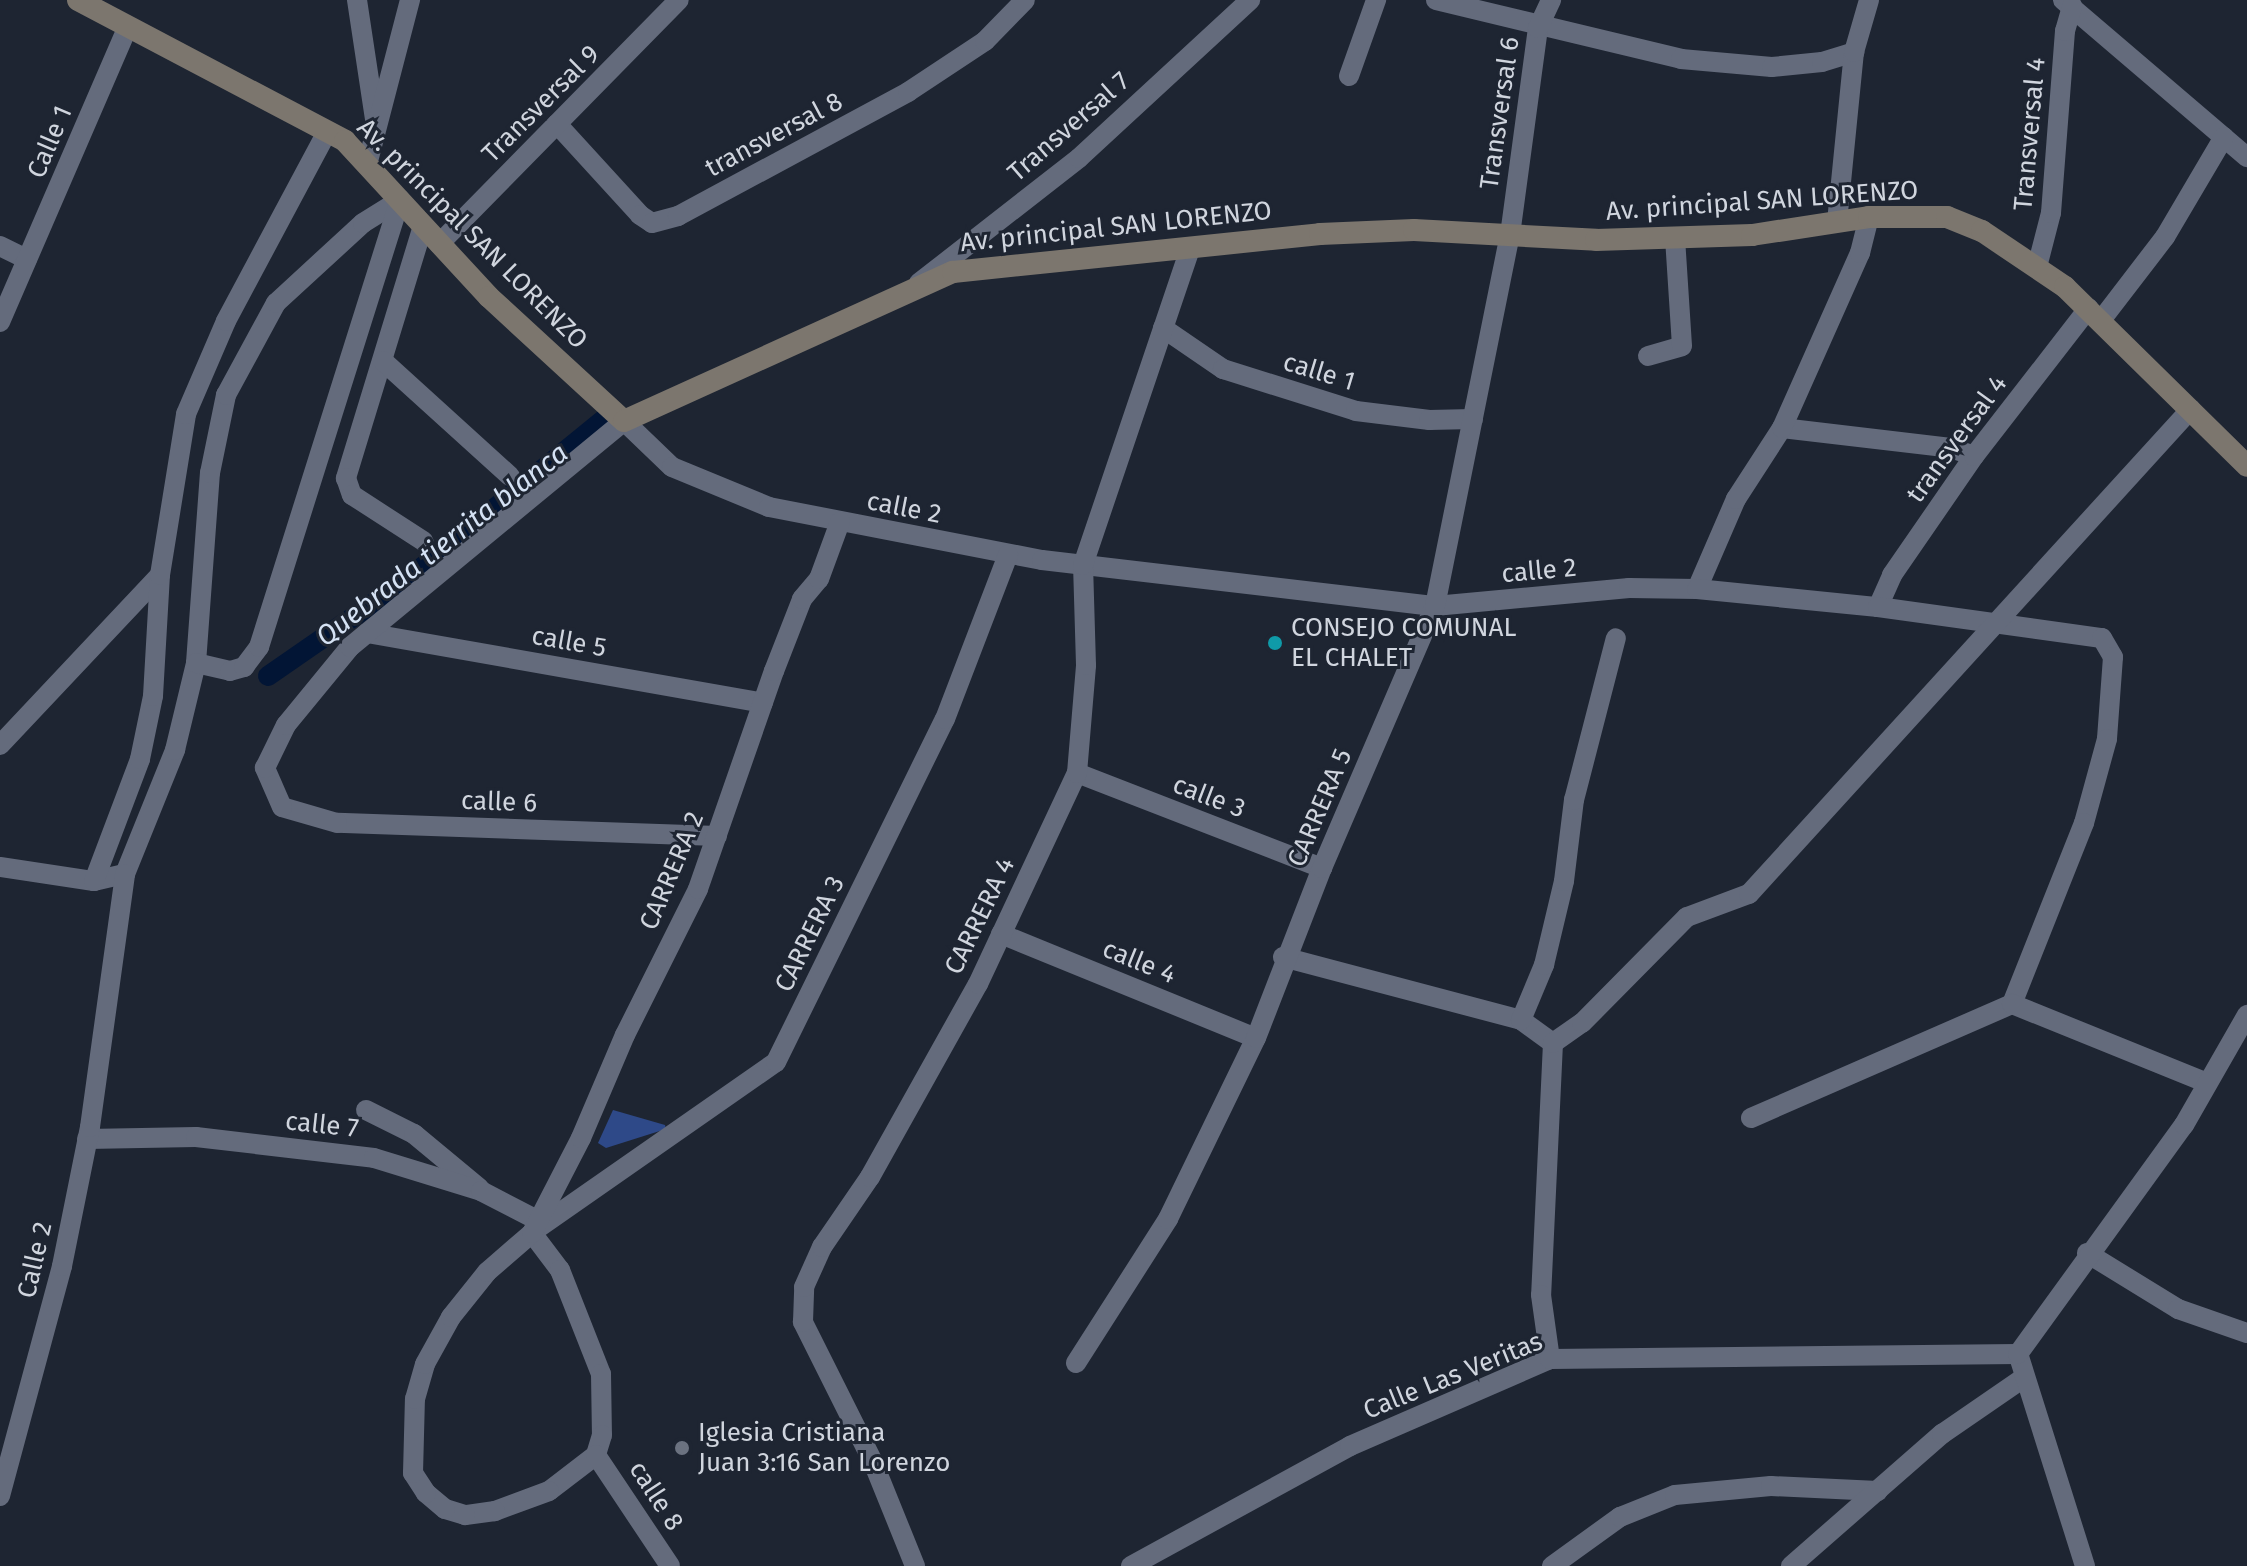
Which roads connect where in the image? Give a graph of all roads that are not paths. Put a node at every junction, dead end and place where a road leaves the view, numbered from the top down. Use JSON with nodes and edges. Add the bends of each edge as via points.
{"nodes":[{"id":1,"x":78,"y":0,"type":"edge"},
{"id":2,"x":357,"y":0,"type":"edge"},
{"id":3,"x":410,"y":0,"type":"edge"},
{"id":4,"x":679,"y":0,"type":"edge"},
{"id":5,"x":1025,"y":0,"type":"edge"},
{"id":6,"x":1250,"y":0,"type":"edge"},
{"id":7,"x":1376,"y":0,"type":"edge"},
{"id":8,"x":1436,"y":0,"type":"edge"},
{"id":9,"x":1551,"y":0,"type":"edge"},
{"id":10,"x":1869,"y":0,"type":"edge"},
{"id":11,"x":2067,"y":3,"type":"edge"},
{"id":12,"x":128,"y":26,"type":"junction"},
{"id":13,"x":1538,"y":28,"type":"junction"},
{"id":14,"x":1854,"y":52,"type":"junction"},
{"id":15,"x":1349,"y":76,"type":"dead end"},
{"id":16,"x":557,"y":124,"type":"junction"},
{"id":17,"x":377,"y":129,"type":"junction"},
{"id":18,"x":327,"y":132,"type":"junction"},
{"id":19,"x":2224,"y":137,"type":"junction"},
{"id":20,"x":2247,"y":157,"type":"edge"},
{"id":21,"x":367,"y":165,"type":"junction"},
{"id":22,"x":400,"y":200,"type":"junction"},
{"id":23,"x":1869,"y":217,"type":"junction"},
{"id":24,"x":1837,"y":222,"type":"junction"},
{"id":25,"x":423,"y":226,"type":"junction"},
{"id":26,"x":1510,"y":235,"type":"junction"},
{"id":27,"x":1675,"y":237,"type":"junction"},
{"id":28,"x":439,"y":244,"type":"junction"},
{"id":29,"x":0,"y":246,"type":"edge"},
{"id":30,"x":1190,"y":248,"type":"junction"},
{"id":31,"x":27,"y":259,"type":"junction"},
{"id":32,"x":2037,"y":267,"type":"junction"},
{"id":33,"x":915,"y":286,"type":"junction"},
{"id":34,"x":2095,"y":314,"type":"junction"},
{"id":35,"x":0,"y":322,"type":"edge"},
{"id":36,"x":1163,"y":328,"type":"junction"},
{"id":37,"x":1648,"y":356,"type":"dead end"},
{"id":38,"x":383,"y":361,"type":"junction"},
{"id":39,"x":2191,"y":409,"type":"junction"},
{"id":40,"x":1473,"y":419,"type":"junction"},
{"id":41,"x":624,"y":421,"type":"junction"},
{"id":42,"x":1782,"y":428,"type":"junction"},
{"id":43,"x":1974,"y":456,"type":"junction"},
{"id":44,"x":2247,"y":466,"type":"edge"},
{"id":45,"x":510,"y":476,"type":"dead end"},
{"id":46,"x":840,"y":522,"type":"junction"},
{"id":47,"x":423,"y":541,"type":"dead end"},
{"id":48,"x":1008,"y":555,"type":"junction"},
{"id":49,"x":1083,"y":565,"type":"junction"},
{"id":50,"x":160,"y":575,"type":"junction"},
{"id":51,"x":1697,"y":589,"type":"junction"},
{"id":52,"x":1435,"y":606,"type":"junction"},
{"id":53,"x":1878,"y":607,"type":"junction"},
{"id":54,"x":367,"y":633,"type":"junction"},
{"id":55,"x":1616,"y":638,"type":"dead end"},
{"id":56,"x":196,"y":663,"type":"junction"},
{"id":57,"x":763,"y":703,"type":"junction"},
{"id":58,"x":0,"y":745,"type":"edge"},
{"id":59,"x":1077,"y":773,"type":"junction"},
{"id":60,"x":717,"y":836,"type":"junction"},
{"id":61,"x":0,"y":867,"type":"edge"},
{"id":62,"x":1322,"y":868,"type":"junction"},
{"id":63,"x":125,"y":874,"type":"junction"},
{"id":64,"x":94,"y":881,"type":"junction"},
{"id":65,"x":1001,"y":934,"type":"junction"},
{"id":66,"x":1283,"y":957,"type":"dead end"},
{"id":67,"x":2012,"y":1004,"type":"junction"},
{"id":68,"x":2247,"y":1015,"type":"edge"},
{"id":69,"x":1521,"y":1020,"type":"junction"},
{"id":70,"x":1256,"y":1038,"type":"junction"},
{"id":71,"x":1553,"y":1043,"type":"junction"},
{"id":72,"x":2205,"y":1082,"type":"junction"},
{"id":73,"x":366,"y":1110,"type":"dead end"},
{"id":74,"x":1751,"y":1118,"type":"dead end"},
{"id":75,"x":88,"y":1133,"type":"junction"},
{"id":76,"x":481,"y":1191,"type":"junction"},
{"id":77,"x":535,"y":1227,"type":"junction"},
{"id":78,"x":2087,"y":1253,"type":"junction"},
{"id":79,"x":2247,"y":1333,"type":"edge"},
{"id":80,"x":2018,"y":1354,"type":"junction"},
{"id":81,"x":1550,"y":1359,"type":"junction"},
{"id":82,"x":1076,"y":1363,"type":"dead end"},
{"id":83,"x":2022,"y":1379,"type":"junction"},
{"id":84,"x":596,"y":1455,"type":"junction"},
{"id":85,"x":1878,"y":1491,"type":"junction"},
{"id":86,"x":0,"y":1496,"type":"edge"},
{"id":87,"x":670,"y":1566,"type":"edge"},
{"id":88,"x":915,"y":1566,"type":"edge"},
{"id":89,"x":1131,"y":1566,"type":"edge"},
{"id":90,"x":1552,"y":1566,"type":"edge"},
{"id":91,"x":1791,"y":1566,"type":"edge"},
{"id":92,"x":2085,"y":1566,"type":"edge"}],
"edges":[{"from":1,"to":12,"type":"main road","name":"Av. principal SAN LORENZO"},
{"from":2,"to":17,"type":"street"},
{"from":3,"to":17,"type":"street"},
{"from":4,"to":16,"type":"street","name":"Transversal 9"},
{"from":5,"to":16,"type":"street","name":"transversal 8","via":[[985,41],[908,92],[652,223]]},
{"from":6,"to":33,"type":"street","name":"Transversal 7","via":[[1079,158]]},
{"from":7,"to":15,"type":"street"},
{"from":8,"to":13,"type":"street"},
{"from":9,"to":13,"type":"street","name":"Transversal 6"},
{"from":10,"to":14,"type":"street"},
{"from":11,"to":19,"type":"street"},
{"from":11,"to":32,"type":"street","name":"Transversal 4","via":[[2051,213]]},
{"from":12,"to":18,"type":"main road","name":"Av. principal SAN LORENZO"},
{"from":12,"to":31,"type":"street","name":"Calle 1"},
{"from":13,"to":14,"type":"street","via":[[1681,59],[1772,67],[1822,62]]},
{"from":13,"to":26,"type":"street","name":"Transversal 6"},
{"from":14,"to":24,"type":"street"},
{"from":16,"to":28,"type":"street","name":"Transversal 9"},
{"from":17,"to":21,"type":"street"},
{"from":18,"to":21,"type":"main road","name":"Av. principal SAN LORENZO","via":[[345,141]]},
{"from":18,"to":50,"type":"street","via":[[226,321],[186,414]]},
{"from":19,"to":20,"type":"street"},
{"from":19,"to":34,"type":"street","name":"transversal 4","via":[[2165,237]]},
{"from":21,"to":22,"type":"main road","name":"Av. principal SAN LORENZO"},
{"from":22,"to":25,"type":"main road","name":"Av. principal SAN LORENZO"},
{"from":22,"to":56,"type":"street","name":"Calle 2","via":[[363,223],[276,303],[226,395],[210,473]]},
{"from":22,"to":56,"type":"street","via":[[259,647],[244,667],[230,671]]},
{"from":23,"to":24,"type":"main road","name":"Av. principal SAN LORENZO"},
{"from":23,"to":32,"type":"main road","name":"Av. principal SAN LORENZO","via":[[1947,217],[1982,231]]},
{"from":23,"to":42,"type":"street","via":[[1860,253]]},
{"from":24,"to":27,"type":"main road","name":"Av. principal SAN LORENZO","via":[[1752,235]]},
{"from":25,"to":28,"type":"main road","name":"Av. principal SAN LORENZO"},
{"from":25,"to":38,"type":"street"},
{"from":26,"to":27,"type":"main road","name":"Av. principal SAN LORENZO"},
{"from":26,"to":30,"type":"main road","name":"Av. principal SAN LORENZO","via":[[1414,230]]},
{"from":26,"to":40,"type":"street","name":"CARRERA 5"},
{"from":27,"to":37,"type":"street","via":[[1682,346]]},
{"from":28,"to":41,"type":"main road","name":"Av. principal SAN LORENZO"},
{"from":29,"to":31,"type":"street"},
{"from":30,"to":33,"type":"main road","name":"Av. principal SAN LORENZO","via":[[953,272]]},
{"from":30,"to":36,"type":"street","name":"CARRERA 4"},
{"from":31,"to":35,"type":"street","name":"Calle 1"},
{"from":32,"to":34,"type":"main road","name":"Av. principal SAN LORENZO"},
{"from":33,"to":41,"type":"main road","name":"Av. principal SAN LORENZO"},
{"from":34,"to":39,"type":"main road","name":"Av. principal SAN LORENZO"},
{"from":34,"to":43,"type":"street","name":"transversal 4"},
{"from":36,"to":40,"type":"street","name":"calle 1","via":[[1223,369],[1356,411]]},
{"from":36,"to":49,"type":"street","name":"CARRERA 4"},
{"from":38,"to":45,"type":"street"},
{"from":38,"to":47,"type":"street","via":[[347,487]]},
{"from":39,"to":44,"type":"main road","name":"Av. principal SAN LORENZO"},
{"from":39,"to":71,"type":"street","via":[[1749,894],[1687,917],[1582,1023]]},
{"from":40,"to":52,"type":"street","name":"CARRERA 5"},
{"from":41,"to":46,"type":"street","name":"calle 2","via":[[672,467],[769,507]]},
{"from":41,"to":54,"type":"street"},
{"from":42,"to":43,"type":"street","via":[[1951,448]]},
{"from":42,"to":51,"type":"street","via":[[1736,499]]},
{"from":43,"to":53,"type":"street","name":"transversal 4","via":[[1892,575]]},
{"from":46,"to":48,"type":"street","name":"calle 2"},
{"from":46,"to":57,"type":"street","name":"CARRERA 2","via":[[819,579],[802,599]]},
{"from":48,"to":49,"type":"street","name":"calle 2"},
{"from":48,"to":77,"type":"street","name":"CARRERA 3","via":[[945,719],[776,1062]]},
{"from":49,"to":52,"type":"street","name":"calle 2"},
{"from":49,"to":59,"type":"street","name":"CARRERA 4","via":[[1086,652]]},
{"from":50,"to":58,"type":"street"},
{"from":50,"to":64,"type":"street","via":[[153,696],[140,759]]},
{"from":51,"to":52,"type":"street","name":"calle 2","via":[[1629,588]]},
{"from":51,"to":53,"type":"street","name":"calle 2"},
{"from":52,"to":62,"type":"street","name":"CARRERA 5"},
{"from":53,"to":67,"type":"street","name":"calle 2","via":[[2087,633],[2110,645],[2107,739],[2100,767],[2084,823]]},
{"from":54,"to":57,"type":"street","name":"calle 5"},
{"from":54,"to":60,"type":"street","name":"calle 6","via":[[286,725],[265,768],[282,807],[337,823]]},
{"from":55,"to":69,"type":"street","via":[[1574,800],[1564,881],[1544,965]]},
{"from":56,"to":63,"type":"street","name":"Calle 2","via":[[175,750]]},
{"from":57,"to":60,"type":"street","name":"CARRERA 2"},
{"from":59,"to":62,"type":"street","name":"calle 3"},
{"from":59,"to":65,"type":"street","name":"CARRERA 4"},
{"from":60,"to":77,"type":"street","name":"CARRERA 2","via":[[698,889]]},
{"from":61,"to":64,"type":"street"},
{"from":62,"to":70,"type":"street","name":"CARRERA 5"},
{"from":63,"to":64,"type":"street"},
{"from":63,"to":75,"type":"street","name":"Calle 2"},
{"from":65,"to":70,"type":"street","name":"calle 4"},
{"from":65,"to":88,"type":"street","name":"CARRERA 4","via":[[804,1287],[803,1322],[873,1462]]},
{"from":66,"to":69,"type":"street"},
{"from":67,"to":72,"type":"street"},
{"from":67,"to":74,"type":"street"},
{"from":68,"to":72,"type":"street"},
{"from":69,"to":71,"type":"street"},
{"from":70,"to":82,"type":"street","name":"CARRERA 5","via":[[1168,1219]]},
{"from":71,"to":81,"type":"street","via":[[1541,1295]]},
{"from":72,"to":78,"type":"street","via":[[2184,1125]]},
{"from":73,"to":76,"type":"street","via":[[414,1134]]},
{"from":75,"to":76,"type":"street","name":"calle 7","via":[[196,1137],[374,1158]]},
{"from":75,"to":86,"type":"street","name":"Calle 2","via":[[62,1266]]},
{"from":76,"to":77,"type":"street","name":"calle 7"},
{"from":77,"to":84,"type":"street","via":[[560,1270],[601,1374],[605,1413]]},
{"from":77,"to":84,"type":"street","name":"CARRERA 2","via":[[487,1272],[438,1337],[415,1399],[413,1473],[445,1509],[465,1515],[525,1502],[575,1475]]},
{"from":78,"to":79,"type":"street","via":[[2178,1309]]},
{"from":78,"to":80,"type":"street"},
{"from":80,"to":81,"type":"street","name":"Calle Las Veritas"},
{"from":80,"to":83,"type":"street"},
{"from":81,"to":89,"type":"street","name":"Calle Las Veritas","via":[[1350,1446]]},
{"from":83,"to":85,"type":"street","via":[[1942,1434]]},
{"from":83,"to":92,"type":"street"},
{"from":84,"to":87,"type":"street","name":"calle 8"},
{"from":85,"to":90,"type":"street","via":[[1771,1486],[1675,1495],[1620,1517]]},
{"from":85,"to":91,"type":"street"}]}
